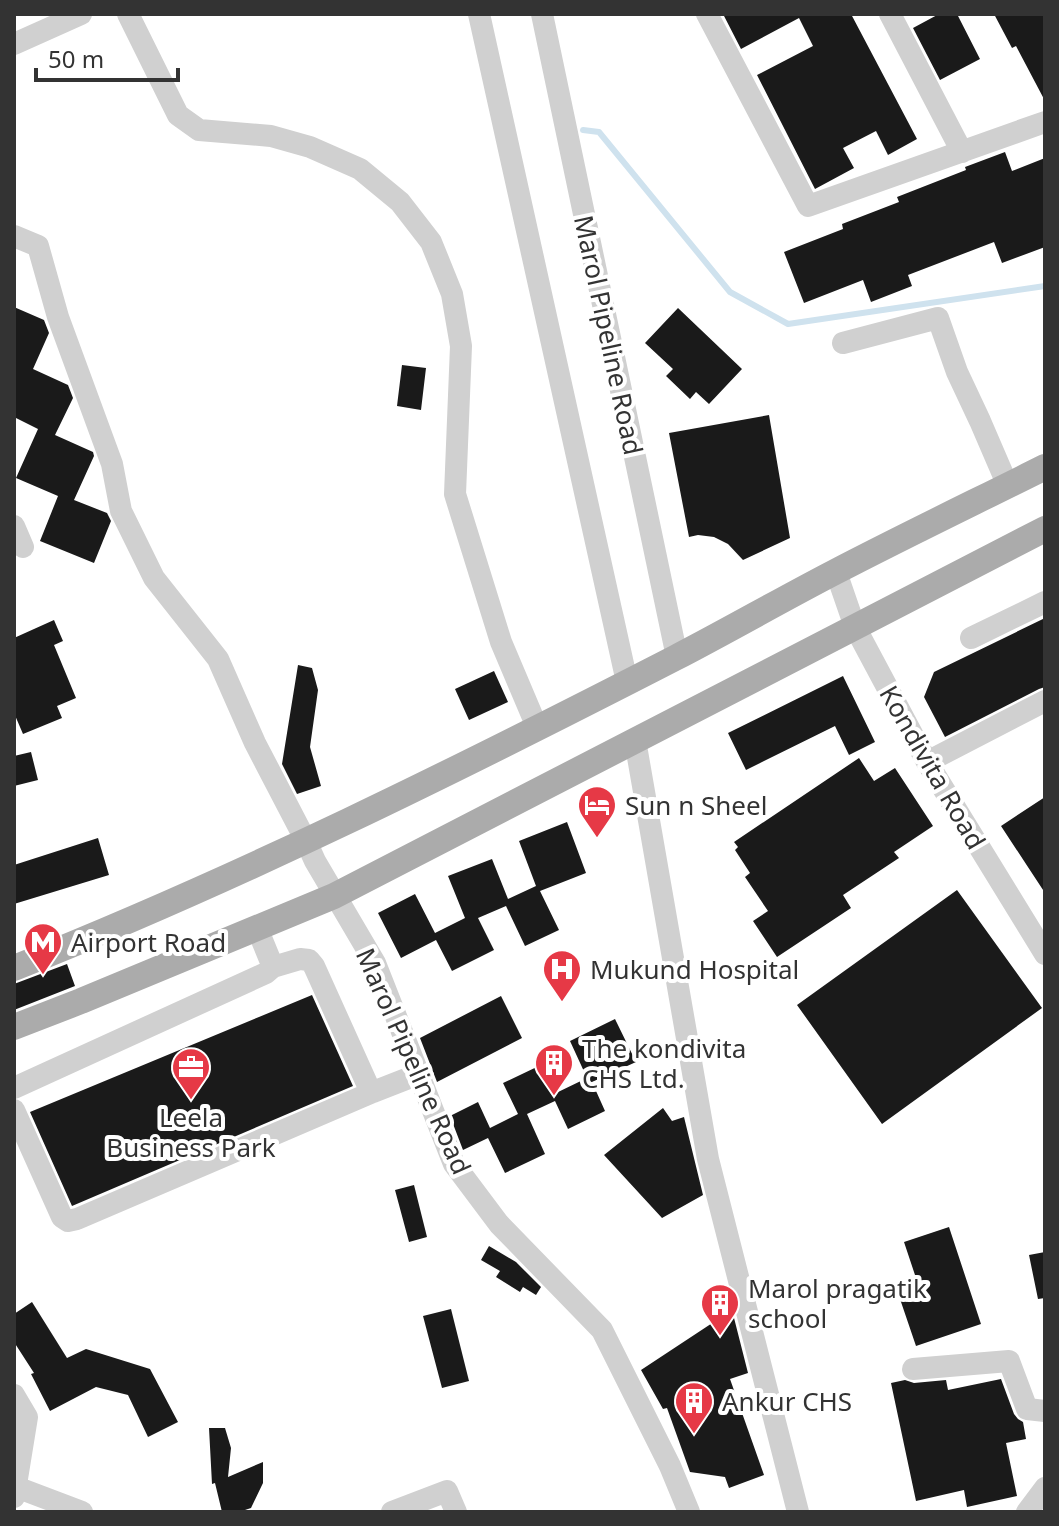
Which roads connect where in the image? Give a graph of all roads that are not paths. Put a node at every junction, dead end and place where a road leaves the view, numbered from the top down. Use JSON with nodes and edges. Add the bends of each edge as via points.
{"nodes":[{"id":1,"x":81,"y":14,"type":"edge"},
{"id":2,"x":128,"y":14,"type":"edge"},
{"id":3,"x":479,"y":14,"type":"edge"},
{"id":4,"x":542,"y":14,"type":"edge"},
{"id":5,"x":707,"y":14,"type":"edge"},
{"id":6,"x":890,"y":14,"type":"edge"},
{"id":7,"x":14,"y":44,"type":"edge"},
{"id":8,"x":1045,"y":122,"type":"edge"},
{"id":9,"x":962,"y":152,"type":"junction"},
{"id":10,"x":14,"y":236,"type":"edge"},
{"id":11,"x":843,"y":343,"type":"dead end"},
{"id":12,"x":1045,"y":467,"type":"edge"},
{"id":13,"x":1008,"y":486,"type":"junction"},
{"id":14,"x":1045,"y":529,"type":"edge"},
{"id":15,"x":836,"y":572,"type":"junction"},
{"id":16,"x":1045,"y":602,"type":"edge"},
{"id":17,"x":855,"y":627,"type":"junction"},
{"id":18,"x":971,"y":638,"type":"dead end"},
{"id":19,"x":677,"y":657,"type":"junction"},
{"id":20,"x":627,"y":682,"type":"junction"},
{"id":21,"x":1045,"y":701,"type":"edge"},
{"id":22,"x":537,"y":727,"type":"junction"},
{"id":23,"x":635,"y":740,"type":"junction"},
{"id":24,"x":927,"y":762,"type":"junction"},
{"id":25,"x":306,"y":841,"type":"junction"},
{"id":26,"x":334,"y":896,"type":"junction"},
{"id":27,"x":257,"y":928,"type":"junction"},
{"id":28,"x":1045,"y":954,"type":"edge"},
{"id":29,"x":273,"y":967,"type":"junction"},
{"id":30,"x":14,"y":968,"type":"edge"},
{"id":31,"x":14,"y":1027,"type":"edge"},
{"id":32,"x":419,"y":1074,"type":"junction"},
{"id":33,"x":14,"y":1088,"type":"edge"},
{"id":34,"x":373,"y":1092,"type":"junction"},
{"id":35,"x":14,"y":1110,"type":"edge"},
{"id":36,"x":913,"y":1369,"type":"dead end"},
{"id":37,"x":14,"y":1395,"type":"edge"},
{"id":38,"x":1045,"y":1411,"type":"edge"},
{"id":39,"x":1045,"y":1488,"type":"edge"},
{"id":40,"x":15,"y":1492,"type":"edge"},
{"id":41,"x":82,"y":1512,"type":"edge"},
{"id":42,"x":394,"y":1512,"type":"edge"},
{"id":43,"x":456,"y":1512,"type":"edge"},
{"id":44,"x":689,"y":1512,"type":"edge"},
{"id":45,"x":798,"y":1512,"type":"edge"},
{"id":46,"x":1027,"y":1512,"type":"edge"}],
"edges":[{"from":1,"to":7,"type":"street"},
{"from":2,"to":22,"type":"street","via":[[178,115],[199,130],[271,136],[360,169],[400,202],[431,242],[452,294],[461,346],[455,494],[501,642]]},
{"from":3,"to":20,"type":"street"},
{"from":4,"to":19,"type":"street","name":"Marol Pipeline Road"},
{"from":5,"to":9,"type":"street","via":[[808,206]]},
{"from":6,"to":9,"type":"street"},
{"from":8,"to":9,"type":"street"},
{"from":10,"to":25,"type":"street","name":"Marol Pipeline Road","via":[[38,246],[112,464],[121,511],[154,578],[218,659]]},
{"from":11,"to":13,"type":"street","via":[[938,318]]},
{"from":12,"to":13,"type":"main road"},
{"from":13,"to":15,"type":"main road"},
{"from":14,"to":17,"type":"main road"},
{"from":15,"to":17,"type":"street","name":"Kondivita Road"},
{"from":15,"to":19,"type":"main road"},
{"from":16,"to":18,"type":"street"},
{"from":17,"to":23,"type":"main road"},
{"from":17,"to":24,"type":"street","name":"Kondivita Road"},
{"from":19,"to":20,"type":"main road"},
{"from":20,"to":22,"type":"main road"},
{"from":21,"to":24,"type":"street"},
{"from":22,"to":25,"type":"main road"},
{"from":23,"to":26,"type":"main road"},
{"from":23,"to":45,"type":"street","via":[[708,1159]]},
{"from":24,"to":28,"type":"street","name":"Kondivita Road"},
{"from":25,"to":26,"type":"street","name":"Marol Pipeline Road"},
{"from":25,"to":30,"type":"main road"},
{"from":26,"to":27,"type":"main road"},
{"from":26,"to":32,"type":"street","name":"Marol Pipeline Road","via":[[375,963]]},
{"from":27,"to":29,"type":"street"},
{"from":27,"to":31,"type":"main road"},
{"from":29,"to":33,"type":"street"},
{"from":29,"to":34,"type":"street","via":[[300,959],[314,966]]},
{"from":32,"to":34,"type":"street"},
{"from":32,"to":44,"type":"street","name":"Marol Pipeline Road","via":[[454,1164],[499,1224],[602,1330]]},
{"from":34,"to":35,"type":"street","via":[[68,1221]]},
{"from":36,"to":38,"type":"street","via":[[1009,1361],[1027,1409]]},
{"from":37,"to":40,"type":"street","via":[[27,1417]]},
{"from":39,"to":46,"type":"street"},
{"from":40,"to":41,"type":"street"},
{"from":42,"to":43,"type":"street","via":[[447,1491]]}]}
